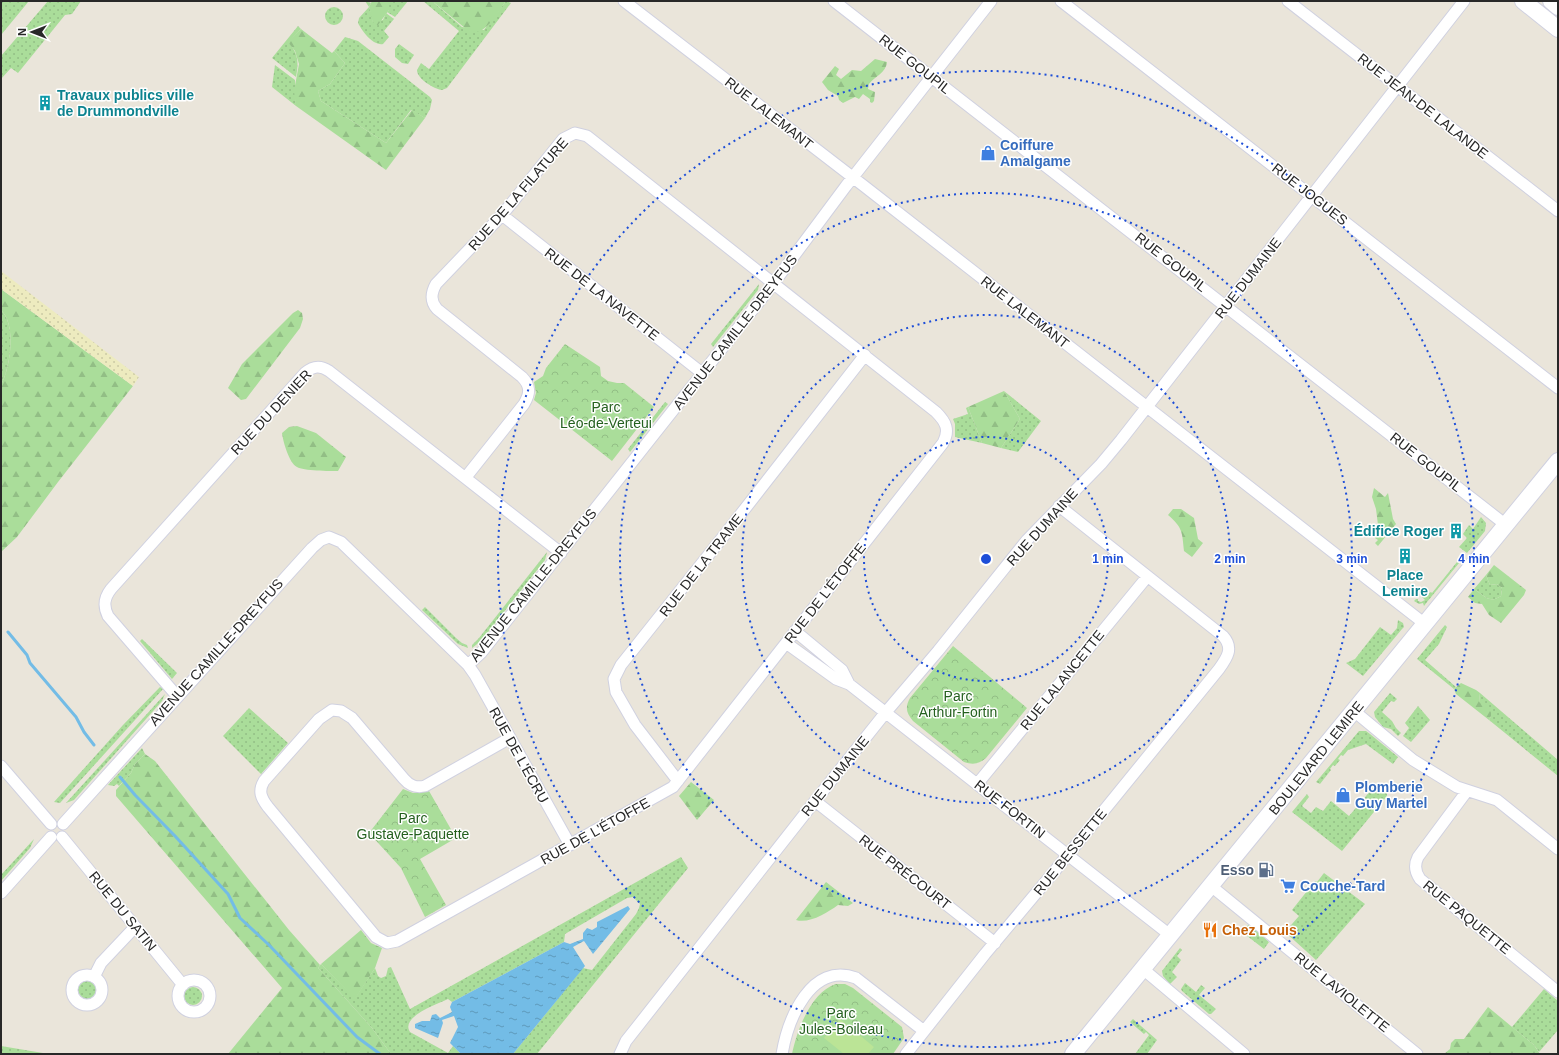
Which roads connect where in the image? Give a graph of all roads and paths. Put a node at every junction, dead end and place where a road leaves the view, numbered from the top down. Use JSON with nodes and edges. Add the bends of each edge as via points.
{"nodes":[{"id":1,"x":624,"y":1,"type":"edge"},
{"id":2,"x":834,"y":1,"type":"edge"},
{"id":3,"x":991,"y":1,"type":"edge"},
{"id":4,"x":1061,"y":1,"type":"edge"},
{"id":5,"x":1288,"y":1,"type":"edge"},
{"id":6,"x":1464,"y":1,"type":"edge"},
{"id":7,"x":1523,"y":1,"type":"edge"},
{"id":8,"x":1551,"y":1,"type":"edge"},
{"id":9,"x":1558,"y":7,"type":"edge"},
{"id":10,"x":1558,"y":29,"type":"edge"},
{"id":11,"x":932,"y":77,"type":"junction"},
{"id":12,"x":1398,"y":86,"type":"junction"},
{"id":13,"x":853,"y":178,"type":"junction"},
{"id":14,"x":1312,"y":196,"type":"junction"},
{"id":15,"x":1558,"y":211,"type":"edge"},
{"id":16,"x":502,"y":215,"type":"junction"},
{"id":17,"x":774,"y":284,"type":"junction"},
{"id":18,"x":1226,"y":305,"type":"junction"},
{"id":19,"x":865,"y":355,"type":"junction"},
{"id":20,"x":702,"y":373,"type":"junction"},
{"id":21,"x":1558,"y":388,"type":"edge"},
{"id":22,"x":1147,"y":407,"type":"junction"},
{"id":23,"x":1558,"y":461,"type":"edge"},
{"id":24,"x":466,"y":477,"type":"junction"},
{"id":25,"x":1059,"y":506,"type":"junction"},
{"id":26,"x":1506,"y":525,"type":"junction"},
{"id":27,"x":561,"y":553,"type":"junction"},
{"id":28,"x":1147,"y":577,"type":"junction"},
{"id":29,"x":1425,"y":624,"type":"junction"},
{"id":30,"x":795,"y":631,"type":"junction"},
{"id":31,"x":786,"y":643,"type":"junction"},
{"id":32,"x":468,"y":665,"type":"junction"},
{"id":33,"x":849,"y":684,"type":"junction"},
{"id":34,"x":177,"y":696,"type":"junction"},
{"id":35,"x":1354,"y":711,"type":"junction"},
{"id":36,"x":886,"y":712,"type":"junction"},
{"id":37,"x":510,"y":738,"type":"junction"},
{"id":38,"x":1,"y":766,"type":"edge"},
{"id":39,"x":678,"y":781,"type":"junction"},
{"id":40,"x":978,"y":784,"type":"junction"},
{"id":41,"x":1467,"y":791,"type":"junction"},
{"id":42,"x":815,"y":801,"type":"junction"},
{"id":43,"x":51,"y":824,"type":"junction"},
{"id":44,"x":62,"y":824,"type":"junction"},
{"id":45,"x":57,"y":837,"type":"junction"},
{"id":46,"x":570,"y":845,"type":"junction"},
{"id":47,"x":1558,"y":849,"type":"edge"},
{"id":48,"x":1068,"y":854,"type":"junction"},
{"id":49,"x":1211,"y":886,"type":"junction"},
{"id":50,"x":1,"y":893,"type":"edge"},
{"id":51,"x":135,"y":927,"type":"junction"},
{"id":52,"x":1170,"y":935,"type":"junction"},
{"id":53,"x":995,"y":943,"type":"junction"},
{"id":54,"x":1143,"y":969,"type":"junction"},
{"id":55,"x":94,"y":977,"type":"dead end"},
{"id":56,"x":183,"y":985,"type":"dead end"},
{"id":57,"x":1558,"y":992,"type":"edge"},
{"id":58,"x":924,"y":1031,"type":"junction"},
{"id":59,"x":620,"y":1054,"type":"edge"},
{"id":60,"x":782,"y":1054,"type":"edge"},
{"id":61,"x":906,"y":1054,"type":"edge"},
{"id":62,"x":1073,"y":1054,"type":"edge"},
{"id":63,"x":1244,"y":1054,"type":"edge"},
{"id":64,"x":1417,"y":1054,"type":"edge"}],
"edges":[{"from":1,"to":13,"type":"street","name":"RUE LALEMANT"},
{"from":2,"to":11,"type":"street","name":"RUE GOUPIL"},
{"from":3,"to":11,"type":"street","name":"AVENUE CAMILLE-DREYFUS"},
{"from":4,"to":14,"type":"street","name":"RUE JOGUES"},
{"from":5,"to":12,"type":"street","name":"RUE JEAN-DE LALANDE"},
{"from":6,"to":12,"type":"street","name":"RUE DUMAINE"},
{"from":7,"to":10,"type":"main road"},
{"from":8,"to":9,"type":"main road"},
{"from":11,"to":13,"type":"street","name":"AVENUE CAMILLE-DREYFUS"},
{"from":11,"to":18,"type":"street","name":"RUE GOUPIL"},
{"from":12,"to":14,"type":"street","name":"RUE DUMAINE"},
{"from":12,"to":15,"type":"street","name":"RUE JEAN-DE LALANDE"},
{"from":13,"to":17,"type":"street","name":"AVENUE CAMILLE-DREYFUS"},
{"from":13,"to":22,"type":"street","name":"RUE LALEMANT"},
{"from":14,"to":18,"type":"street","name":"RUE DUMAINE"},
{"from":14,"to":21,"type":"street","name":"RUE JOGUES"},
{"from":16,"to":17,"type":"street","name":"RUE DE LA FILATURE","via":[[563,139],[575,133],[583,134]]},
{"from":16,"to":20,"type":"street","name":"RUE DE LA NAVETTE"},
{"from":16,"to":24,"type":"street","name":"RUE DE LA FILATURE","via":[[436,284],[432,293],[432,302],[437,309],[522,377],[529,390],[524,404]]},
{"from":17,"to":19,"type":"street","name":"RUE DE L'ÉTOFFE"},
{"from":17,"to":20,"type":"street","name":"AVENUE CAMILLE-DREYFUS"},
{"from":18,"to":22,"type":"street","name":"RUE DUMAINE"},
{"from":18,"to":26,"type":"street","name":"RUE GOUPIL"},
{"from":19,"to":30,"type":"street","name":"RUE DE L'ÉTOFFE","via":[[936,412],[945,421],[947,435]]},
{"from":19,"to":39,"type":"street","name":"RUE DE LA TRAME","via":[[615,674],[616,692],[632,720]]},
{"from":20,"to":27,"type":"street","name":"AVENUE CAMILLE-DREYFUS"},
{"from":22,"to":25,"type":"street","name":"RUE DUMAINE","via":[[1101,464]]},
{"from":22,"to":29,"type":"street","name":"RUE LALEMANT"},
{"from":23,"to":26,"type":"main road","name":"BOULEVARD LEMIRE"},
{"from":24,"to":27,"type":"street","name":"RUE DU DENIER"},
{"from":24,"to":34,"type":"street","name":"RUE DU DENIER","via":[[329,370],[319,366],[310,369],[105,597],[104,606],[108,616]]},
{"from":25,"to":28,"type":"street"},
{"from":25,"to":36,"type":"street","name":"RUE DUMAINE","via":[[1034,531]]},
{"from":26,"to":29,"type":"main road","name":"BOULEVARD LEMIRE"},
{"from":27,"to":32,"type":"street","name":"AVENUE CAMILLE-DREYFUS","via":[[481,654]]},
{"from":28,"to":40,"type":"street","name":"RUE LALANCETTE"},
{"from":28,"to":48,"type":"street","name":"RUE BESSETTE","via":[[1223,636],[1230,648],[1229,653],[1219,669]]},
{"from":29,"to":35,"type":"main road","name":"BOULEVARD LEMIRE"},
{"from":30,"to":31,"type":"street","name":"RUE DE L'ÉTOFFE"},
{"from":30,"to":33,"type":"street","name":"RUE FORTIN","via":[[842,670]]},
{"from":31,"to":33,"type":"street","name":"RUE FORTIN","via":[[836,679]]},
{"from":31,"to":39,"type":"street","name":"RUE DE L'ÉTOFFE"},
{"from":32,"to":34,"type":"street","name":"AVENUE CAMILLE-DREYFUS","via":[[342,542],[329,537],[312,548]]},
{"from":32,"to":37,"type":"street","name":"RUE DE L'ÉCRU"},
{"from":33,"to":36,"type":"street","name":"RUE FORTIN"},
{"from":34,"to":44,"type":"street","name":"AVENUE CAMILLE-DREYFUS"},
{"from":35,"to":41,"type":"street","via":[[1413,760]]},
{"from":35,"to":49,"type":"main road","name":"BOULEVARD LEMIRE"},
{"from":36,"to":40,"type":"street","name":"RUE FORTIN"},
{"from":36,"to":42,"type":"street","name":"RUE DUMAINE"},
{"from":37,"to":46,"type":"street","name":"RUE DE L'ÉCRU"},
{"from":37,"to":46,"type":"street","name":"RUE DE L'ÉTOFFE","via":[[425,786],[415,787],[407,783],[352,718],[341,711],[332,710],[324,715],[264,780],[260,794],[371,931],[387,943],[397,941]]},
{"from":38,"to":43,"type":"street"},
{"from":39,"to":46,"type":"street","name":"RUE DE L'ÉTOFFE","via":[[667,791]]},
{"from":40,"to":48,"type":"street","name":"RUE FORTIN"},
{"from":41,"to":47,"type":"street","via":[[1503,804]]},
{"from":41,"to":57,"type":"street","name":"RUE PAQUETTE","via":[[1418,857],[1415,866],[1417,873],[1420,879]]},
{"from":42,"to":53,"type":"street","name":"RUE PRÉCOURT"},
{"from":42,"to":59,"type":"street","name":"RUE DUMAINE","via":[[626,1041]]},
{"from":43,"to":44,"type":"street"},
{"from":43,"to":45,"type":"street","via":[[48,831]]},
{"from":44,"to":45,"type":"street","via":[[66,830]]},
{"from":45,"to":50,"type":"street"},
{"from":45,"to":51,"type":"street","name":"RUE DU SATIN"},
{"from":48,"to":52,"type":"street","name":"RUE FORTIN"},
{"from":48,"to":53,"type":"street","name":"RUE BESSETTE"},
{"from":49,"to":52,"type":"main road","name":"BOULEVARD LEMIRE"},
{"from":49,"to":64,"type":"street","name":"RUE LAVIOLETTE"},
{"from":51,"to":55,"type":"street","via":[[101,963]]},
{"from":51,"to":56,"type":"street","name":"RUE DU SATIN"},
{"from":52,"to":54,"type":"main road","name":"BOULEVARD LEMIRE"},
{"from":53,"to":58,"type":"street","name":"RUE BESSETTE"},
{"from":54,"to":62,"type":"main road","name":"BOULEVARD LEMIRE"},
{"from":54,"to":63,"type":"street"},
{"from":58,"to":60,"type":"street","via":[[856,978],[837,974],[823,978],[805,996],[788,1030]]},
{"from":58,"to":61,"type":"street","name":"RUE BESSETTE"}]}
